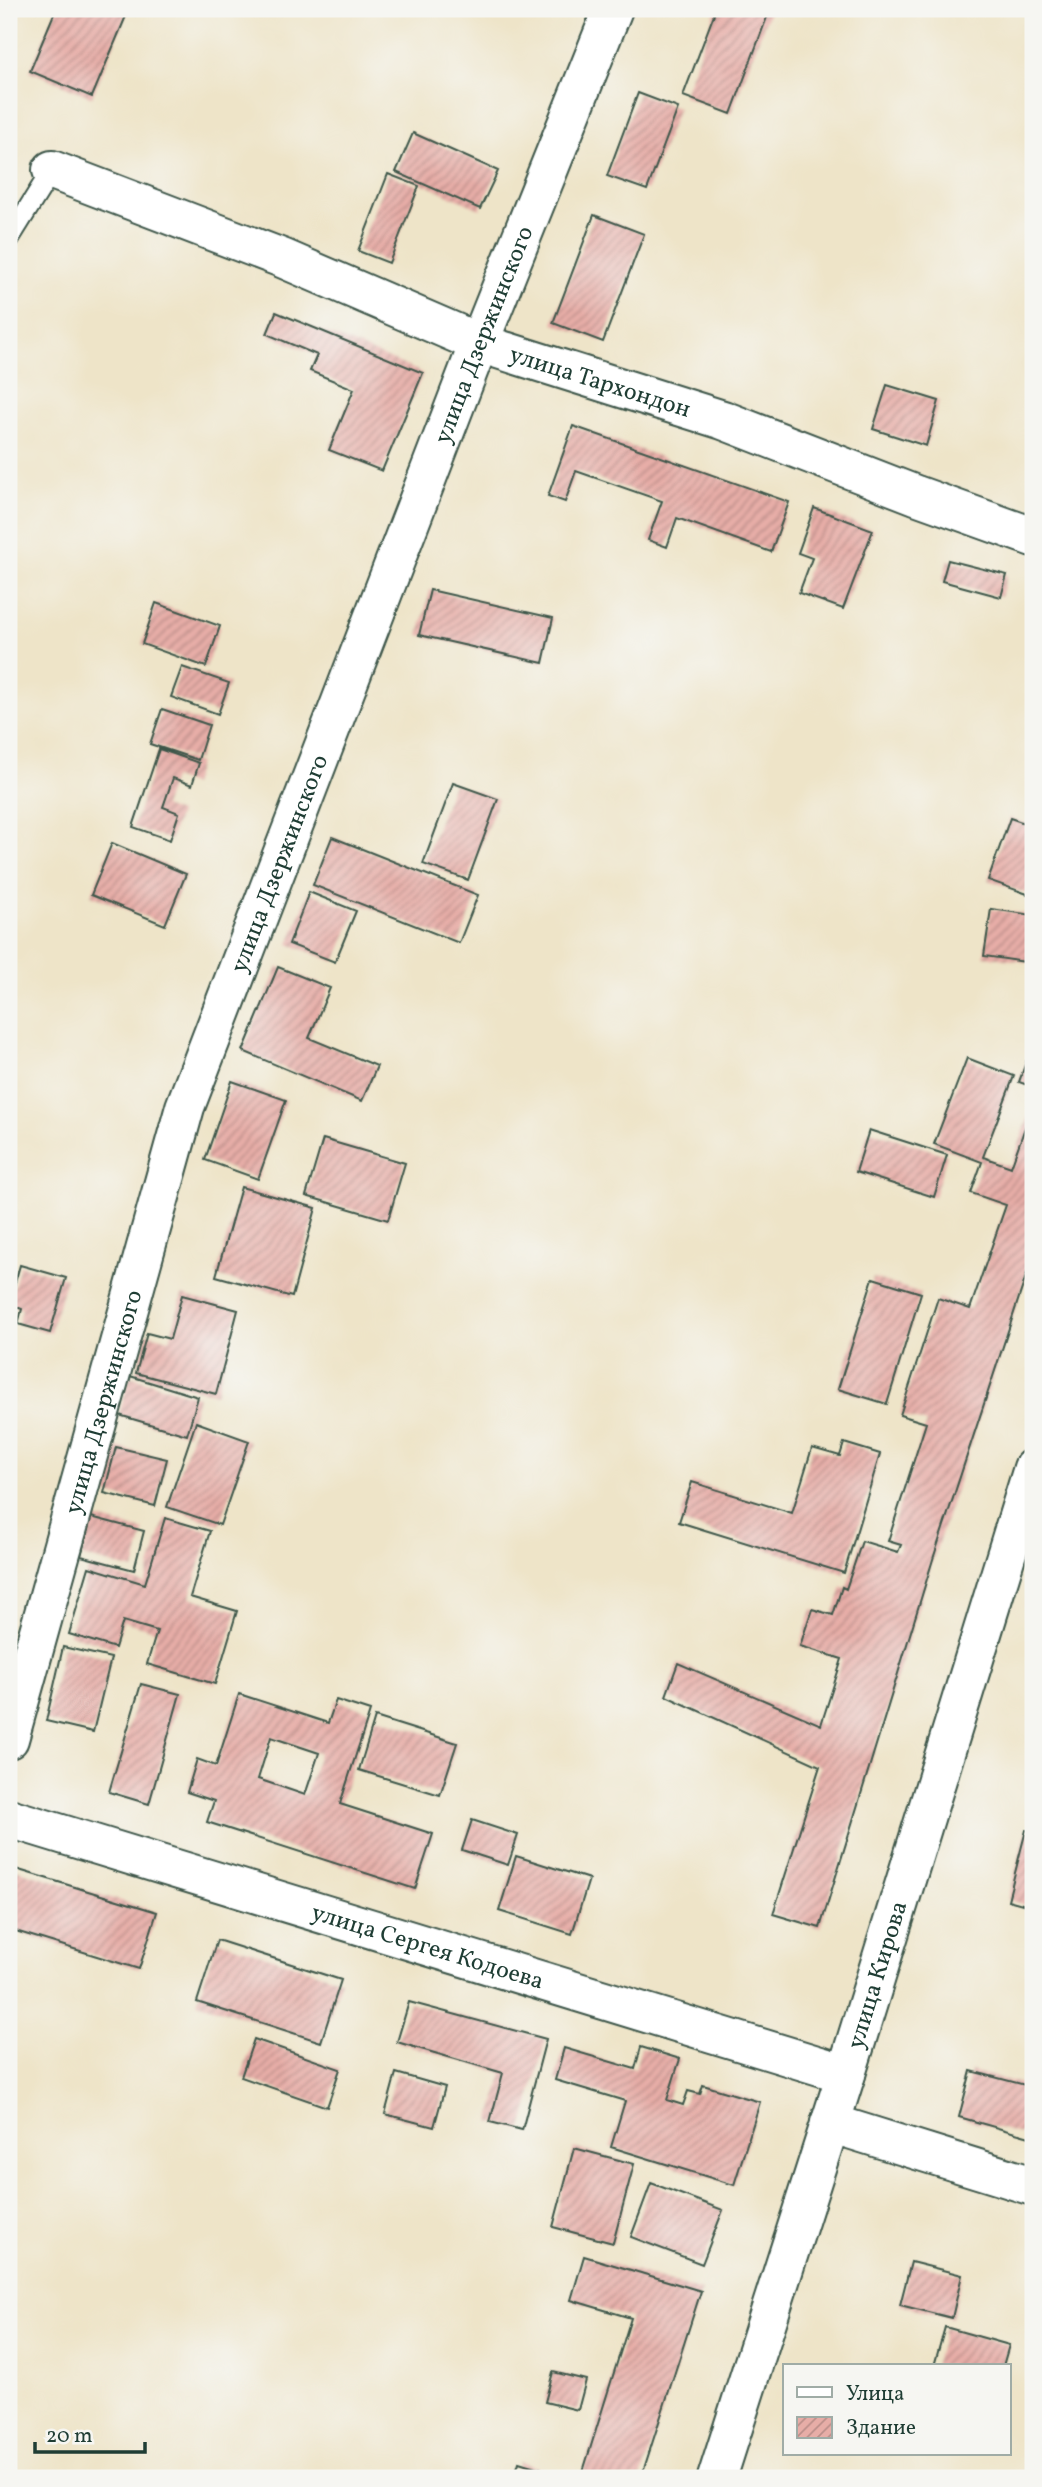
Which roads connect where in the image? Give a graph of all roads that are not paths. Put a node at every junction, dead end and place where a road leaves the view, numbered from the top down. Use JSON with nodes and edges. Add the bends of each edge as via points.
{"nodes":[{"id":1,"x":613,"y":9,"type":"edge"},
{"id":2,"x":52,"y":170,"type":"joint"},
{"id":3,"x":9,"y":239,"type":"edge"},
{"id":4,"x":479,"y":343,"type":"junction"},
{"id":5,"x":1033,"y":537,"type":"edge"},
{"id":6,"x":1033,"y":1468,"type":"edge"},
{"id":7,"x":9,"y":1739,"type":"edge"},
{"id":8,"x":9,"y":1818,"type":"edge"},
{"id":9,"x":846,"y":2074,"type":"junction"},
{"id":10,"x":830,"y":2123,"type":"junction"},
{"id":11,"x":1033,"y":2186,"type":"edge"},
{"id":12,"x":717,"y":2478,"type":"edge"}],
"edges":[{"from":1,"to":4,"type":"street","name":"улица Дзержинского"},
{"from":2,"to":3,"type":"lane"},
{"from":2,"to":4,"type":"street","name":"улица Тархондон","via":[[282,257]]},
{"from":4,"to":5,"type":"street","name":"улица Тархондон","via":[[723,420]]},
{"from":4,"to":7,"type":"street","name":"улица Дзержинского","via":[[185,1107]]},
{"from":6,"to":9,"type":"street","name":"улица Кирова"},
{"from":8,"to":9,"type":"street","name":"улица Сергея Кодоева"},
{"from":9,"to":10,"type":"street","name":"улица Кирова"},
{"from":10,"to":11,"type":"street"},
{"from":10,"to":12,"type":"street","name":"улица Кирова"}]}
